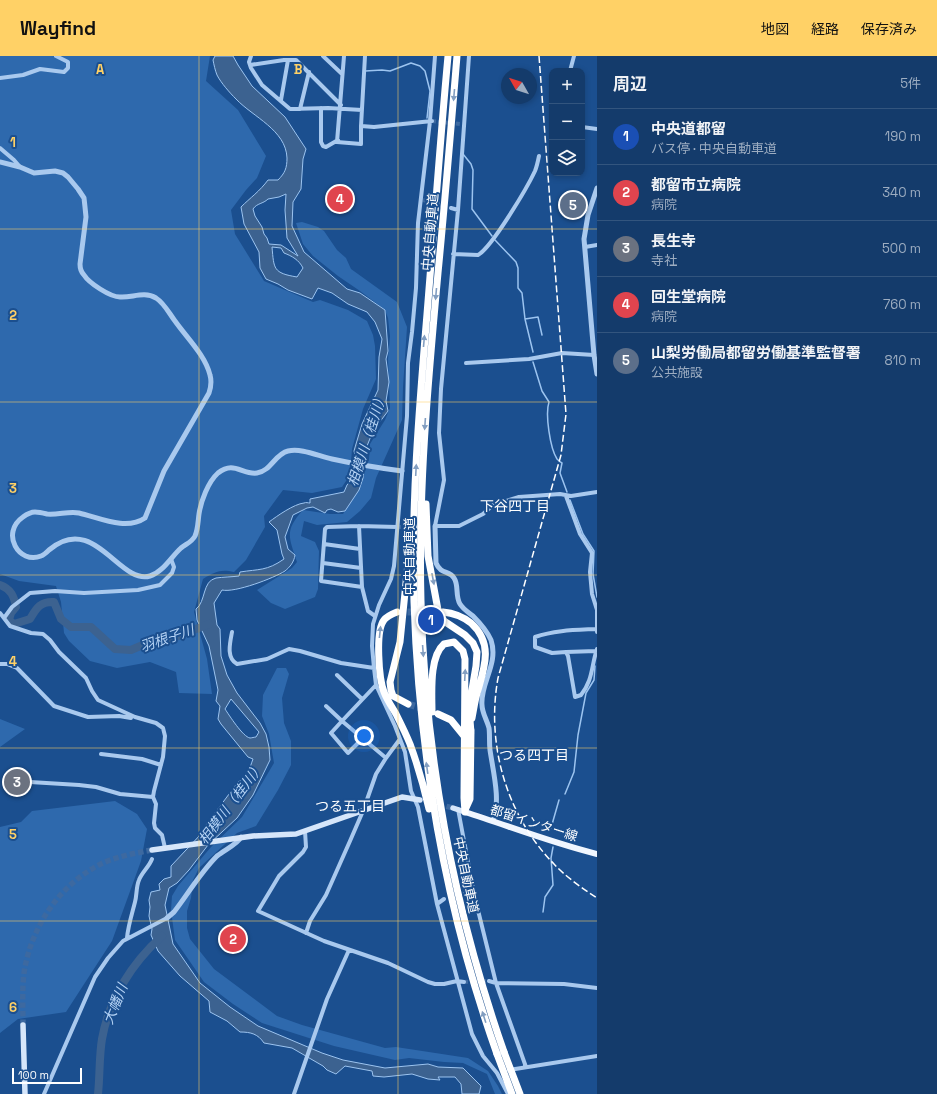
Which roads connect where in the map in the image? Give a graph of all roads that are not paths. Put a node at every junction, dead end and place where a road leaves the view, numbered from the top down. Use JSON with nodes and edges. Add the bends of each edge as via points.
{"nodes":[{"id":1,"x":56,"y":56,"type":"edge"},
{"id":2,"x":251,"y":56,"type":"edge"},
{"id":3,"x":323,"y":56,"type":"edge"},
{"id":4,"x":344,"y":56,"type":"edge"},
{"id":5,"x":364,"y":56,"type":"edge"},
{"id":6,"x":435,"y":56,"type":"edge"},
{"id":7,"x":448,"y":56,"type":"edge"},
{"id":8,"x":457,"y":56,"type":"edge"},
{"id":9,"x":469,"y":56,"type":"edge"},
{"id":10,"x":574,"y":56,"type":"edge"},
{"id":11,"x":288,"y":60,"type":"junction"},
{"id":12,"x":250,"y":65,"type":"junction"},
{"id":13,"x":571,"y":68,"type":"edge"},
{"id":14,"x":309,"y":72,"type":"junction"},
{"id":15,"x":342,"y":74,"type":"junction"},
{"id":16,"x":0,"y":78,"type":"edge"},
{"id":17,"x":281,"y":100,"type":"junction"},
{"id":18,"x":340,"y":107,"type":"junction"},
{"id":19,"x":321,"y":108,"type":"junction"},
{"id":20,"x":300,"y":109,"type":"junction"},
{"id":21,"x":362,"y":110,"type":"junction"},
{"id":22,"x":431,"y":121,"type":"junction"},
{"id":23,"x":361,"y":126,"type":"junction"},
{"id":24,"x":585,"y":127,"type":"edge"},
{"id":25,"x":597,"y":129,"type":"edge"},
{"id":26,"x":338,"y":140,"type":"junction"},
{"id":27,"x":0,"y":148,"type":"edge"},
{"id":28,"x":539,"y":156,"type":"dead end"},
{"id":29,"x":0,"y":162,"type":"edge"},
{"id":30,"x":20,"y":167,"type":"junction"},
{"id":31,"x":597,"y":188,"type":"edge"},
{"id":32,"x":451,"y":208,"type":"tunnel mouth"},
{"id":33,"x":458,"y":210,"type":"junction"},
{"id":34,"x":597,"y":246,"type":"edge"},
{"id":35,"x":585,"y":247,"type":"junction"},
{"id":36,"x":453,"y":254,"type":"junction"},
{"id":37,"x":594,"y":355,"type":"junction"},
{"id":38,"x":596,"y":361,"type":"edge"},
{"id":39,"x":466,"y":363,"type":"dead end"},
{"id":40,"x":597,"y":374,"type":"edge"},
{"id":41,"x":424,"y":441,"type":"junction"},
{"id":42,"x":402,"y":472,"type":"junction"},
{"id":43,"x":415,"y":487,"type":"junction"},
{"id":44,"x":597,"y":492,"type":"edge"},
{"id":45,"x":566,"y":496,"type":"junction"},
{"id":46,"x":359,"y":526,"type":"junction"},
{"id":47,"x":435,"y":526,"type":"junction"},
{"id":48,"x":397,"y":527,"type":"junction"},
{"id":49,"x":324,"y":544,"type":"junction"},
{"id":50,"x":360,"y":549,"type":"junction"},
{"id":51,"x":171,"y":559,"type":"junction"},
{"id":52,"x":323,"y":563,"type":"junction"},
{"id":53,"x":361,"y":568,"type":"junction"},
{"id":54,"x":362,"y":587,"type":"junction"},
{"id":55,"x":397,"y":612,"type":"tunnel mouth"},
{"id":56,"x":443,"y":612,"type":"tunnel mouth"},
{"id":57,"x":0,"y":613,"type":"edge"},
{"id":58,"x":375,"y":616,"type":"junction"},
{"id":59,"x":4,"y":618,"type":"junction"},
{"id":60,"x":597,"y":631,"type":"edge"},
{"id":61,"x":232,"y":632,"type":"dead end"},
{"id":62,"x":597,"y":650,"type":"edge"},
{"id":63,"x":566,"y":652,"type":"junction"},
{"id":64,"x":0,"y":664,"type":"edge"},
{"id":65,"x":374,"y":668,"type":"junction"},
{"id":66,"x":337,"y":675,"type":"dead end"},
{"id":67,"x":376,"y":685,"type":"junction"},
{"id":68,"x":362,"y":699,"type":"junction"},
{"id":69,"x":408,"y":704,"type":"tunnel mouth"},
{"id":70,"x":326,"y":706,"type":"dead end"},
{"id":71,"x":438,"y":714,"type":"dead end"},
{"id":72,"x":138,"y":718,"type":"junction"},
{"id":73,"x":342,"y":721,"type":"junction"},
{"id":74,"x":467,"y":735,"type":"junction"},
{"id":75,"x":362,"y":739,"type":"junction"},
{"id":76,"x":400,"y":739,"type":"junction"},
{"id":77,"x":101,"y":754,"type":"dead end"},
{"id":78,"x":386,"y":758,"type":"junction"},
{"id":79,"x":160,"y":765,"type":"junction"},
{"id":80,"x":30,"y":782,"type":"dead end"},
{"id":81,"x":436,"y":782,"type":"junction"},
{"id":82,"x":153,"y":797,"type":"junction"},
{"id":83,"x":417,"y":799,"type":"junction"},
{"id":84,"x":458,"y":810,"type":"junction"},
{"id":85,"x":363,"y":811,"type":"junction"},
{"id":86,"x":493,"y":821,"type":"junction"},
{"id":87,"x":305,"y":831,"type":"junction"},
{"id":88,"x":241,"y":837,"type":"junction"},
{"id":89,"x":167,"y":847,"type":"junction"},
{"id":90,"x":152,"y":850,"type":"tunnel mouth"},
{"id":91,"x":597,"y":854,"type":"edge"},
{"id":92,"x":152,"y":859,"type":"dead end"},
{"id":93,"x":448,"y":883,"type":"junction"},
{"id":94,"x":465,"y":894,"type":"dead end"},
{"id":95,"x":474,"y":894,"type":"junction"},
{"id":96,"x":444,"y":899,"type":"dead end"},
{"id":97,"x":437,"y":904,"type":"junction"},
{"id":98,"x":167,"y":918,"type":"joint"},
{"id":99,"x":306,"y":933,"type":"junction"},
{"id":100,"x":127,"y":938,"type":"junction"},
{"id":101,"x":349,"y":950,"type":"junction"},
{"id":102,"x":457,"y":981,"type":"junction"},
{"id":103,"x":489,"y":981,"type":"tunnel mouth"},
{"id":104,"x":464,"y":982,"type":"tunnel mouth"},
{"id":105,"x":496,"y":982,"type":"junction"},
{"id":106,"x":597,"y":988,"type":"edge"},
{"id":107,"x":23,"y":1025,"type":"tunnel mouth"},
{"id":108,"x":500,"y":1053,"type":"junction"},
{"id":109,"x":597,"y":1056,"type":"edge"},
{"id":110,"x":526,"y":1067,"type":"junction"},
{"id":111,"x":497,"y":1073,"type":"junction"},
{"id":112,"x":25,"y":1094,"type":"edge"},
{"id":113,"x":44,"y":1094,"type":"edge"},
{"id":114,"x":294,"y":1094,"type":"edge"},
{"id":115,"x":508,"y":1094,"type":"edge"},
{"id":116,"x":512,"y":1094,"type":"edge"},
{"id":117,"x":520,"y":1094,"type":"edge"}],
"edges":[{"from":1,"to":16,"type":"street","via":[[68,62],[68,68],[64,72],[40,69],[23,75]]},
{"from":2,"to":12,"type":"street"},
{"from":3,"to":15,"type":"street"},
{"from":4,"to":15,"type":"street"},
{"from":5,"to":21,"type":"street"},
{"from":6,"to":22,"type":"street"},
{"from":43,"to":7,"type":"highway","name":"中央自動車道","one_way":true},
{"from":8,"to":41,"type":"highway","name":"中央自動車道","one_way":true},
{"from":9,"to":33,"type":"street","via":[[461,124]]},
{"from":10,"to":13,"type":"street"},
{"from":11,"to":12,"type":"street"},
{"from":11,"to":14,"type":"street","via":[[296,60]]},
{"from":11,"to":17,"type":"street"},
{"from":12,"to":17,"type":"street","via":[[267,91]]},
{"from":14,"to":18,"type":"street"},
{"from":14,"to":20,"type":"street"},
{"from":15,"to":18,"type":"street"},
{"from":17,"to":20,"type":"street","via":[[290,109]]},
{"from":18,"to":19,"type":"street"},
{"from":18,"to":21,"type":"street"},
{"from":18,"to":26,"type":"street"},
{"from":19,"to":20,"type":"street"},
{"from":19,"to":26,"type":"street","via":[[323,146],[326,147]]},
{"from":21,"to":23,"type":"street"},
{"from":22,"to":23,"type":"street"},
{"from":22,"to":42,"type":"street","via":[[418,223],[416,288],[408,363]]},
{"from":23,"to":26,"type":"street","via":[[361,144],[337,142]]},
{"from":24,"to":25,"type":"street"},
{"from":27,"to":30,"type":"street"},
{"from":28,"to":36,"type":"street","via":[[535,171],[524,191],[481,254]]},
{"from":29,"to":30,"type":"street"},
{"from":30,"to":51,"type":"street","via":[[34,173],[55,171],[68,177],[84,198],[86,207],[80,264],[84,276],[110,295],[126,297],[140,294],[156,298],[192,342],[210,374],[211,385],[159,482],[145,518],[133,523],[113,522],[68,512],[28,513],[16,522],[12,535],[14,545],[21,554],[34,557],[42,556],[64,540],[73,538],[90,543],[132,574],[144,577],[155,574]]},
{"from":31,"to":35,"type":"street","via":[[588,215]]},
{"from":32,"to":33,"type":"street"},
{"from":33,"to":36,"type":"street"},
{"from":34,"to":35,"type":"street"},
{"from":35,"to":37,"type":"street"},
{"from":36,"to":47,"type":"street","via":[[439,433],[444,480]]},
{"from":37,"to":38,"type":"street"},
{"from":37,"to":39,"type":"street","via":[[562,353],[529,359]]},
{"from":38,"to":40,"type":"street"},
{"from":41,"to":74,"type":"highway","one_way":true,"via":[[428,556],[438,610],[444,621],[473,643],[477,652]]},
{"from":41,"to":81,"type":"highway","name":"中央自動車道","one_way":true,"via":[[421,600],[427,703]]},
{"from":42,"to":48,"type":"street"},
{"from":42,"to":51,"type":"street","via":[[296,450],[287,451],[266,470],[259,472],[250,473],[231,467],[218,473],[212,480],[201,504],[196,535]]},
{"from":43,"to":69,"type":"highway","via":[[400,642],[390,682],[393,696]]},
{"from":93,"to":43,"type":"highway","name":"中央自動車道","one_way":true,"via":[[429,783],[420,704],[414,600]]},
{"from":44,"to":45,"type":"street"},
{"from":45,"to":47,"type":"street","via":[[560,494],[519,497],[493,506],[459,526]]},
{"from":45,"to":60,"type":"street","via":[[580,534],[592,553],[590,572],[592,594],[597,610]]},
{"from":46,"to":48,"type":"street"},
{"from":46,"to":49,"type":"street","via":[[327,527]]},
{"from":46,"to":50,"type":"street"},
{"from":47,"to":86,"type":"street","via":[[436,563],[441,571],[455,579],[460,605],[480,623],[493,649],[492,666],[482,697],[489,730],[494,779],[496,810]]},
{"from":48,"to":58,"type":"street","via":[[391,579]]},
{"from":49,"to":50,"type":"street"},
{"from":49,"to":52,"type":"street"},
{"from":50,"to":53,"type":"street"},
{"from":51,"to":59,"type":"street","via":[[174,567],[172,573],[160,585],[122,592],[38,592],[18,602]]},
{"from":52,"to":53,"type":"street"},
{"from":52,"to":54,"type":"street","via":[[321,581]]},
{"from":53,"to":54,"type":"street"},
{"from":54,"to":58,"type":"street","via":[[368,611]]},
{"from":93,"to":55,"type":"highway","one_way":true,"via":[[420,771],[381,682],[381,626],[384,619]]},
{"from":56,"to":74,"type":"highway","via":[[459,615],[466,620],[480,633],[485,647],[485,665]]},
{"from":57,"to":59,"type":"street"},
{"from":58,"to":65,"type":"street","via":[[372,646]]},
{"from":59,"to":72,"type":"street","via":[[16,629],[43,634],[86,678],[98,700]]},
{"from":60,"to":63,"type":"street","via":[[545,633],[535,636],[535,647],[538,649],[552,653]]},
{"from":61,"to":65,"type":"street","via":[[230,654],[237,664],[267,660],[289,649],[341,663]]},
{"from":62,"to":63,"type":"street"},
{"from":62,"to":63,"type":"street","via":[[591,679],[581,695],[575,697]]},
{"from":64,"to":72,"type":"street","via":[[17,668],[54,706],[88,717],[126,716],[135,720]]},
{"from":65,"to":67,"type":"street"},
{"from":66,"to":68,"type":"street"},
{"from":67,"to":68,"type":"street"},
{"from":67,"to":76,"type":"street"},
{"from":68,"to":73,"type":"street"},
{"from":70,"to":73,"type":"street"},
{"from":71,"to":74,"type":"highway","via":[[451,720]]},
{"from":72,"to":79,"type":"street","via":[[156,723],[162,728],[164,736]]},
{"from":73,"to":75,"type":"street"},
{"from":73,"to":75,"type":"street","via":[[331,733],[348,753]]},
{"from":74,"to":81,"type":"highway","one_way":true,"via":[[465,659],[459,645],[448,642],[437,652],[432,686]]},
{"from":74,"to":84,"type":"highway","via":[[470,799]]},
{"from":75,"to":78,"type":"street"},
{"from":76,"to":78,"type":"street"},
{"from":76,"to":83,"type":"street","via":[[405,752],[411,791]]},
{"from":77,"to":79,"type":"street","via":[[142,759]]},
{"from":78,"to":85,"type":"street","via":[[376,774]]},
{"from":79,"to":82,"type":"street"},
{"from":80,"to":82,"type":"street","via":[[96,787],[120,794]]},
{"from":81,"to":108,"type":"highway","name":"中央自動車道","via":[[460,905]]},
{"from":82,"to":89,"type":"street","via":[[156,804],[155,828],[162,835]]},
{"from":83,"to":85,"type":"main road","via":[[402,798]]},
{"from":83,"to":97,"type":"street"},
{"from":84,"to":86,"type":"main road","name":"都留インター線"},
{"from":84,"to":95,"type":"street"},
{"from":85,"to":87,"type":"main road"},
{"from":85,"to":99,"type":"street","via":[[329,889],[310,921]]},
{"from":86,"to":91,"type":"main road","name":"都留インター線"},
{"from":87,"to":88,"type":"main road","via":[[296,834]]},
{"from":87,"to":99,"type":"street","via":[[306,847],[279,876],[258,911]]},
{"from":88,"to":89,"type":"main road"},
{"from":88,"to":98,"type":"street","via":[[214,860]]},
{"from":89,"to":90,"type":"main road"},
{"from":92,"to":100,"type":"street","via":[[138,881]]},
{"from":108,"to":93,"type":"highway","name":"中央自動車道","one_way":true,"via":[[465,954]]},
{"from":94,"to":95,"type":"street"},
{"from":95,"to":105,"type":"street"},
{"from":96,"to":97,"type":"street"},
{"from":97,"to":102,"type":"street"},
{"from":98,"to":100,"type":"street"},
{"from":99,"to":101,"type":"street"},
{"from":100,"to":113,"type":"street","via":[[119,944],[95,978]]},
{"from":101,"to":102,"type":"street","via":[[388,962],[435,984]]},
{"from":101,"to":114,"type":"street","via":[[317,1027]]},
{"from":102,"to":104,"type":"street"},
{"from":102,"to":111,"type":"street","via":[[472,1034],[483,1056]]},
{"from":103,"to":105,"type":"street"},
{"from":105,"to":106,"type":"street","via":[[564,984]]},
{"from":105,"to":110,"type":"street"},
{"from":107,"to":112,"type":"main road"},
{"from":108,"to":116,"type":"highway","name":"中央自動車道","bridge":true},
{"from":108,"to":117,"type":"highway","name":"中央自動車道","bridge":true},
{"from":109,"to":110,"type":"street"},
{"from":110,"to":111,"type":"street"},
{"from":111,"to":115,"type":"street"}]}
